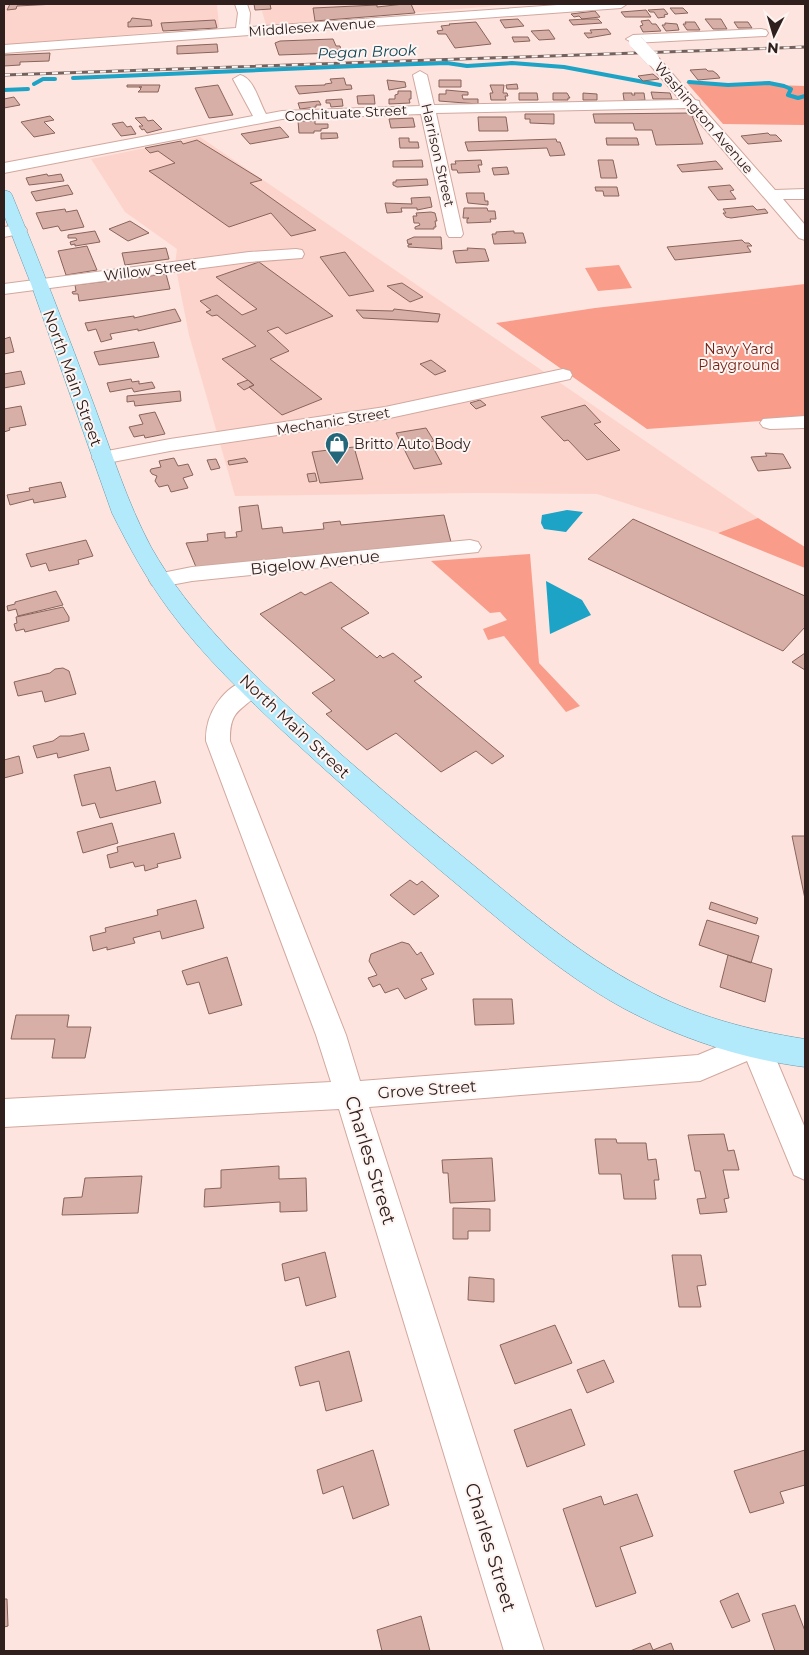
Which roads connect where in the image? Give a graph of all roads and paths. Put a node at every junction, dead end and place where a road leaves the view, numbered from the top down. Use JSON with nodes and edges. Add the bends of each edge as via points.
{"nodes":[{"id":1,"x":241,"y":4,"type":"edge"},
{"id":2,"x":621,"y":4,"type":"edge"},
{"id":3,"x":600,"y":5,"type":"edge"},
{"id":4,"x":613,"y":19,"type":"dead end"},
{"id":5,"x":242,"y":32,"type":"junction"},
{"id":6,"x":761,"y":33,"type":"dead end"},
{"id":7,"x":4,"y":49,"type":"edge"},
{"id":8,"x":420,"y":75,"type":"dead end"},
{"id":9,"x":240,"y":79,"type":"dead end"},
{"id":10,"x":694,"y":104,"type":"junction"},
{"id":11,"x":427,"y":109,"type":"junction"},
{"id":12,"x":263,"y":119,"type":"junction"},
{"id":13,"x":4,"y":168,"type":"edge"},
{"id":14,"x":805,"y":194,"type":"edge"},
{"id":15,"x":4,"y":195,"type":"edge"},
{"id":16,"x":772,"y":196,"type":"junction"},
{"id":17,"x":11,"y":231,"type":"edge"},
{"id":18,"x":455,"y":234,"type":"dead end"},
{"id":19,"x":805,"y":235,"type":"edge"},
{"id":20,"x":296,"y":254,"type":"dead end"},
{"id":21,"x":40,"y":284,"type":"junction"},
{"id":22,"x":4,"y":289,"type":"edge"},
{"id":23,"x":563,"y":375,"type":"dead end"},
{"id":24,"x":805,"y":422,"type":"edge"},
{"id":25,"x":770,"y":423,"type":"dead end"},
{"id":26,"x":102,"y":458,"type":"junction"},
{"id":27,"x":470,"y":547,"type":"dead end"},
{"id":28,"x":160,"y":580,"type":"junction"},
{"id":29,"x":250,"y":687,"type":"junction"},
{"id":30,"x":755,"y":1044,"type":"junction"},
{"id":31,"x":805,"y":1053,"type":"edge"},
{"id":32,"x":351,"y":1095,"type":"junction"},
{"id":33,"x":4,"y":1113,"type":"edge"},
{"id":34,"x":805,"y":1165,"type":"edge"},
{"id":35,"x":524,"y":1651,"type":"edge"}],
"edges":[{"from":1,"to":5,"type":"street","via":[[244,13]]},
{"from":2,"to":3,"type":"street","name":"Middlesex Avenue"},
{"from":3,"to":4,"type":"street"},
{"from":3,"to":5,"type":"street","name":"Middlesex Avenue"},
{"from":5,"to":7,"type":"street","name":"Middlesex Avenue"},
{"from":6,"to":10,"type":"street","name":"Washington Avenue","bridge":true,"via":[[632,38]]},
{"from":8,"to":11,"type":"street","name":"Harrison Street"},
{"from":9,"to":12,"type":"street"},
{"from":10,"to":11,"type":"street","name":"Cochituate Street"},
{"from":10,"to":16,"type":"street","name":"Washington Avenue"},
{"from":11,"to":12,"type":"street","name":"Cochituate Street","via":[[290,114]]},
{"from":11,"to":18,"type":"street","name":"Harrison Street"},
{"from":12,"to":13,"type":"street","name":"Cochituate Street"},
{"from":14,"to":16,"type":"street"},
{"from":15,"to":17,"type":"main road","name":"North Main Street"},
{"from":16,"to":19,"type":"street","name":"Washington Avenue"},
{"from":17,"to":21,"type":"main road","name":"North Main Street"},
{"from":20,"to":21,"type":"street","name":"Willow Street"},
{"from":21,"to":22,"type":"street","name":"Willow Street"},
{"from":21,"to":26,"type":"main road","name":"North Main Street"},
{"from":23,"to":26,"type":"street","name":"Mechanic Street","via":[[386,413]]},
{"from":24,"to":25,"type":"street"},
{"from":26,"to":28,"type":"main road","name":"North Main Street","via":[[132,532]]},
{"from":27,"to":28,"type":"street","name":"Bigelow Avenue","via":[[192,574]]},
{"from":28,"to":29,"type":"main road","name":"North Main Street","via":[[201,635]]},
{"from":29,"to":30,"type":"main road","name":"North Main Street","via":[[408,828],[579,965],[652,1007],[718,1034]]},
{"from":29,"to":32,"type":"street","name":"Charles Street","via":[[221,714],[218,742]]},
{"from":30,"to":31,"type":"main road","name":"North Main Street"},
{"from":30,"to":32,"type":"street","name":"Grove Street","via":[[700,1068]]},
{"from":30,"to":34,"type":"street"},
{"from":32,"to":33,"type":"street","name":"Grove Street"},
{"from":32,"to":35,"type":"street","name":"Charles Street"}]}
